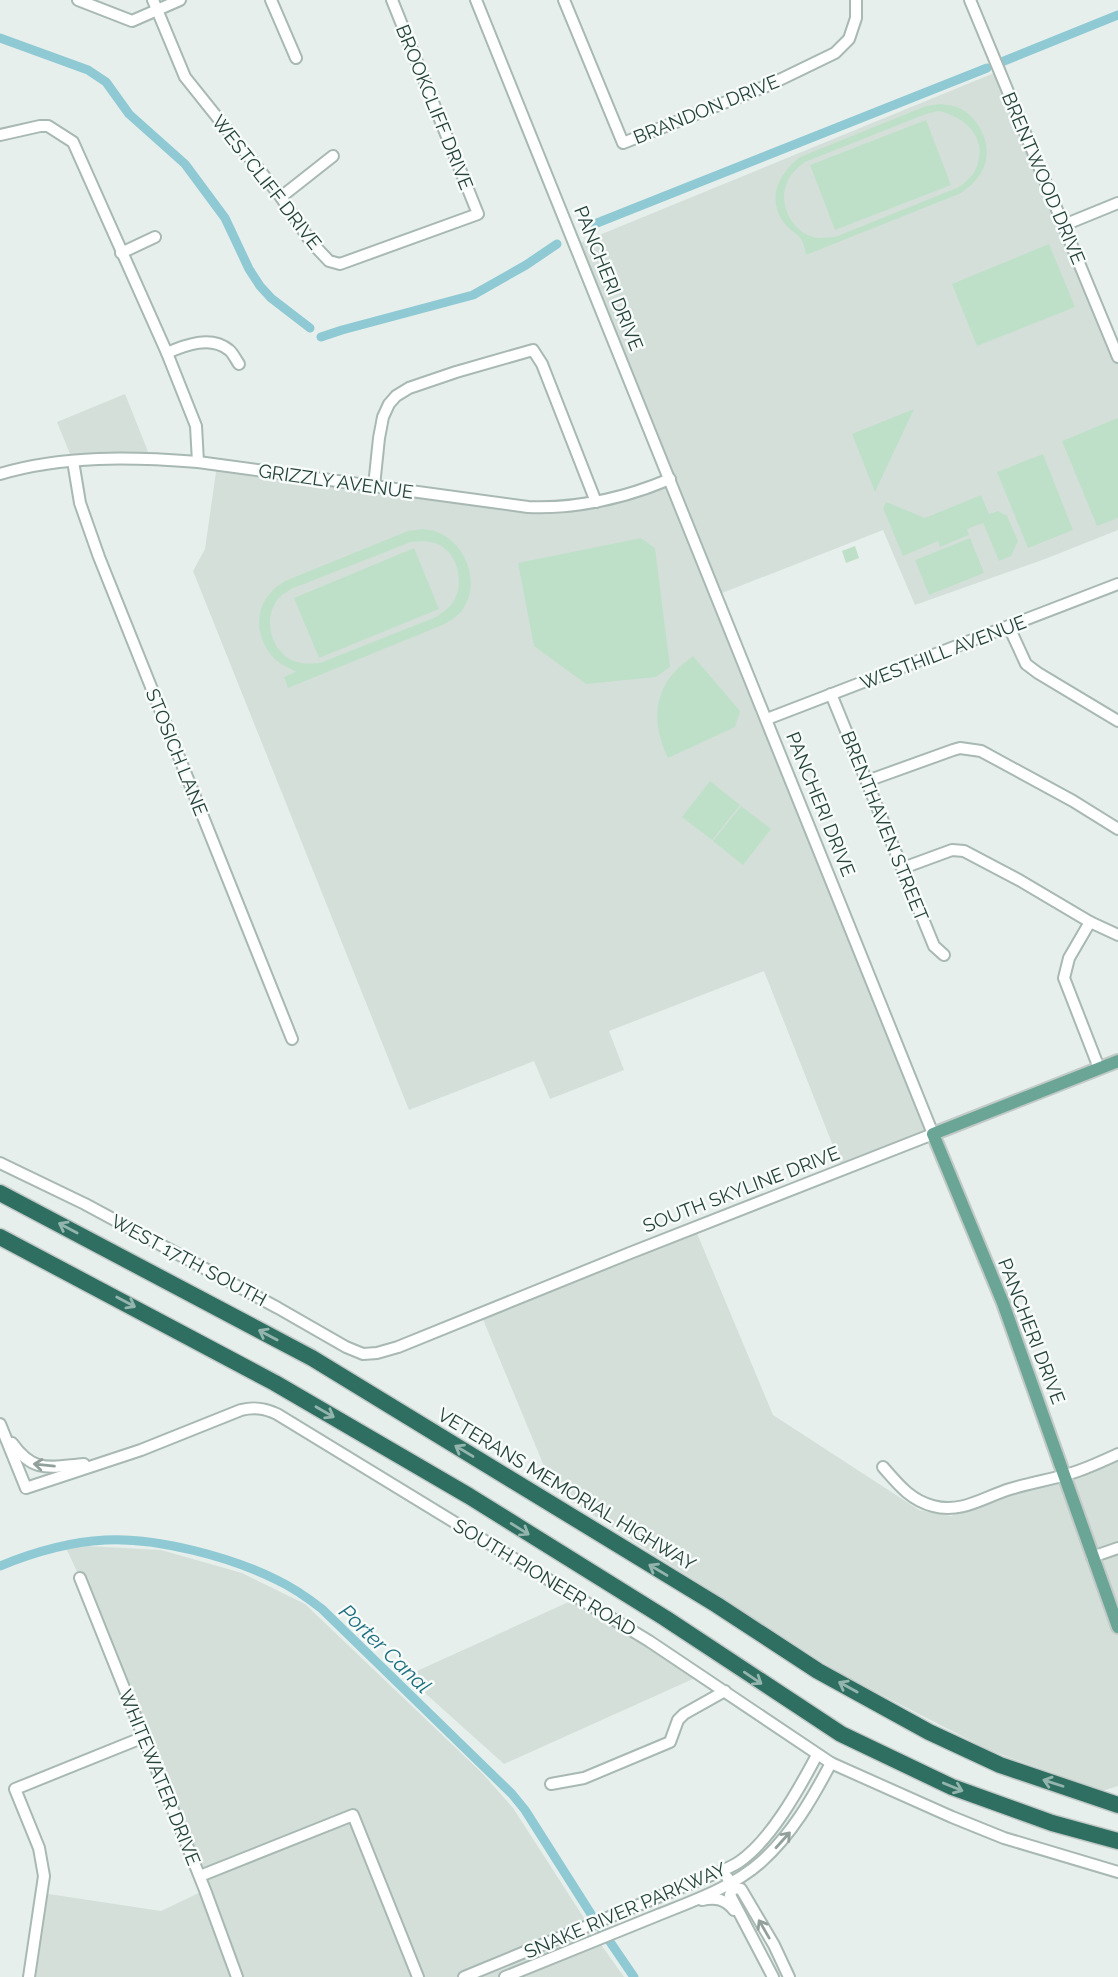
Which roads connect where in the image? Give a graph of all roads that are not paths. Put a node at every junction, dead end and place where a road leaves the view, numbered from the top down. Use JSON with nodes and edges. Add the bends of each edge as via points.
{"nodes":[{"id":1,"x":78,"y":0,"type":"edge"},
{"id":2,"x":180,"y":0,"type":"edge"},
{"id":3,"x":271,"y":0,"type":"edge"},
{"id":4,"x":393,"y":0,"type":"edge"},
{"id":5,"x":476,"y":0,"type":"edge"},
{"id":6,"x":564,"y":0,"type":"edge"},
{"id":7,"x":856,"y":0,"type":"edge"},
{"id":8,"x":970,"y":0,"type":"edge"},
{"id":9,"x":155,"y":5,"type":"edge"},
{"id":10,"x":296,"y":58,"type":"dead end"},
{"id":11,"x":0,"y":135,"type":"edge"},
{"id":12,"x":332,"y":156,"type":"dead end"},
{"id":13,"x":281,"y":197,"type":"junction"},
{"id":14,"x":1118,"y":203,"type":"edge"},
{"id":15,"x":478,"y":214,"type":"joint"},
{"id":16,"x":1064,"y":225,"type":"junction"},
{"id":17,"x":155,"y":237,"type":"dead end"},
{"id":18,"x":121,"y":253,"type":"junction"},
{"id":19,"x":1113,"y":330,"type":"edge"},
{"id":20,"x":167,"y":353,"type":"junction"},
{"id":21,"x":1118,"y":357,"type":"edge"},
{"id":22,"x":239,"y":364,"type":"dead end"},
{"id":23,"x":73,"y":461,"type":"junction"},
{"id":24,"x":198,"y":462,"type":"junction"},
{"id":25,"x":0,"y":474,"type":"edge"},
{"id":26,"x":670,"y":479,"type":"junction"},
{"id":27,"x":374,"y":486,"type":"junction"},
{"id":28,"x":596,"y":502,"type":"junction"},
{"id":29,"x":1118,"y":584,"type":"edge"},
{"id":30,"x":1009,"y":627,"type":"junction"},
{"id":31,"x":831,"y":694,"type":"junction"},
{"id":32,"x":767,"y":719,"type":"junction"},
{"id":33,"x":1118,"y":721,"type":"edge"},
{"id":34,"x":867,"y":781,"type":"junction"},
{"id":35,"x":1118,"y":829,"type":"edge"},
{"id":36,"x":903,"y":868,"type":"junction"},
{"id":37,"x":1090,"y":922,"type":"junction"},
{"id":38,"x":1118,"y":935,"type":"edge"},
{"id":39,"x":944,"y":955,"type":"dead end"},
{"id":40,"x":292,"y":1039,"type":"dead end"},
{"id":41,"x":1118,"y":1060,"type":"edge"},
{"id":42,"x":1099,"y":1068,"type":"junction"},
{"id":43,"x":933,"y":1134,"type":"junction"},
{"id":44,"x":0,"y":1163,"type":"edge"},
{"id":45,"x":0,"y":1193,"type":"edge"},
{"id":46,"x":0,"y":1237,"type":"edge"},
{"id":47,"x":377,"y":1353,"type":"joint"},
{"id":48,"x":1,"y":1426,"type":"edge"},
{"id":49,"x":1118,"y":1454,"type":"edge"},
{"id":50,"x":105,"y":1462,"type":"junction"},
{"id":51,"x":883,"y":1467,"type":"dead end"},
{"id":52,"x":1064,"y":1475,"type":"junction"},
{"id":53,"x":1118,"y":1548,"type":"edge"},
{"id":54,"x":1092,"y":1557,"type":"junction"},
{"id":55,"x":80,"y":1578,"type":"dead end"},
{"id":56,"x":1118,"y":1627,"type":"edge"},
{"id":57,"x":725,"y":1691,"type":"junction"},
{"id":58,"x":144,"y":1737,"type":"junction"},
{"id":59,"x":817,"y":1755,"type":"junction"},
{"id":60,"x":831,"y":1763,"type":"junction"},
{"id":61,"x":551,"y":1784,"type":"dead end"},
{"id":62,"x":1118,"y":1805,"type":"edge"},
{"id":63,"x":1118,"y":1841,"type":"edge"},
{"id":64,"x":723,"y":1870,"type":"junction"},
{"id":65,"x":1118,"y":1872,"type":"edge"},
{"id":66,"x":200,"y":1877,"type":"junction"},
{"id":67,"x":732,"y":1886,"type":"junction"},
{"id":68,"x":686,"y":1904,"type":"junction"},
{"id":69,"x":744,"y":1922,"type":"junction"},
{"id":70,"x":29,"y":1977,"type":"edge"},
{"id":71,"x":237,"y":1977,"type":"edge"},
{"id":72,"x":418,"y":1977,"type":"edge"},
{"id":73,"x":464,"y":1977,"type":"edge"},
{"id":74,"x":505,"y":1977,"type":"edge"},
{"id":75,"x":773,"y":1977,"type":"edge"},
{"id":76,"x":789,"y":1977,"type":"edge"}],
"edges":[{"from":1,"to":9,"type":"street","via":[[132,21]]},
{"from":2,"to":9,"type":"street"},
{"from":3,"to":10,"type":"street"},
{"from":4,"to":15,"type":"street","name":"BROOKCLIFF DRIVE"},
{"from":5,"to":26,"type":"street","name":"PANCHERI DRIVE"},
{"from":6,"to":7,"type":"street","name":"BRANDON DRIVE","via":[[623,143],[769,85],[835,53],[849,39]]},
{"from":8,"to":16,"type":"street","name":"BRENTWOOD DRIVE"},
{"from":9,"to":13,"type":"street","name":"WESTCLIFF DRIVE","via":[[185,77]]},
{"from":11,"to":18,"type":"street","via":[[48,126],[73,142]]},
{"from":12,"to":13,"type":"street"},
{"from":13,"to":15,"type":"street","name":"WESTCLIFF DRIVE","via":[[311,242],[329,261],[340,264]]},
{"from":14,"to":16,"type":"street"},
{"from":16,"to":19,"type":"street","name":"BRENTWOOD DRIVE"},
{"from":17,"to":18,"type":"street"},
{"from":18,"to":20,"type":"street"},
{"from":19,"to":21,"type":"street","name":"BRENTWOOD DRIVE"},
{"from":20,"to":22,"type":"street","via":[[201,342],[230,350]]},
{"from":20,"to":24,"type":"street","via":[[196,426]]},
{"from":23,"to":24,"type":"street","name":"GRIZZLY AVENUE"},
{"from":23,"to":25,"type":"street","name":"GRIZZLY AVENUE"},
{"from":23,"to":40,"type":"street","name":"STOSICH LANE","via":[[80,503],[99,557]]},
{"from":24,"to":27,"type":"street","name":"GRIZZLY AVENUE"},
{"from":26,"to":28,"type":"street","name":"GRIZZLY AVENUE"},
{"from":26,"to":32,"type":"street","name":"PANCHERI DRIVE"},
{"from":27,"to":28,"type":"street","name":"GRIZZLY AVENUE","via":[[528,507]]},
{"from":27,"to":28,"type":"street","via":[[383,417],[396,396],[456,372],[533,350]]},
{"from":29,"to":30,"type":"street","name":"WESTHILL AVENUE"},
{"from":30,"to":31,"type":"street","name":"WESTHILL AVENUE"},
{"from":30,"to":33,"type":"street","via":[[1026,664]]},
{"from":31,"to":32,"type":"street","name":"WESTHILL AVENUE"},
{"from":31,"to":34,"type":"street","name":"BRENTHAVEN STREET"},
{"from":32,"to":43,"type":"street","name":"PANCHERI DRIVE"},
{"from":34,"to":35,"type":"street","via":[[953,750],[972,749]]},
{"from":34,"to":36,"type":"street","name":"BRENTHAVEN STREET"},
{"from":36,"to":37,"type":"street","via":[[952,850],[964,851]]},
{"from":36,"to":39,"type":"street","name":"BRENTHAVEN STREET","via":[[934,946]]},
{"from":37,"to":38,"type":"street"},
{"from":37,"to":42,"type":"street","via":[[1069,958],[1064,978]]},
{"from":41,"to":42,"type":"main road","name":"SOUTH SKYLINE DRIVE"},
{"from":42,"to":43,"type":"main road","name":"SOUTH SKYLINE DRIVE"},
{"from":43,"to":47,"type":"street","name":"SOUTH SKYLINE DRIVE"},
{"from":43,"to":52,"type":"main road","name":"PANCHERI DRIVE","via":[[1003,1303]]},
{"from":44,"to":47,"type":"street","name":"WEST 17TH SOUTH","via":[[85,1204],[346,1347],[363,1354]]},
{"from":62,"to":45,"type":"highway","name":"VETERANS MEMORIAL HIGHWAY","one_way":true,"via":[[1000,1765],[929,1732],[818,1671],[312,1358]]},
{"from":46,"to":63,"type":"highway","one_way":true,"via":[[275,1383],[457,1489],[666,1618],[841,1734],[952,1787],[1052,1824]]},
{"from":50,"to":48,"type":"street","one_way":true,"via":[[33,1464]]},
{"from":48,"to":50,"type":"street","name":"SOUTH PIONEER ROAD","via":[[26,1488]]},
{"from":49,"to":52,"type":"street"},
{"from":50,"to":57,"type":"street","name":"SOUTH PIONEER ROAD","via":[[241,1410],[268,1409]]},
{"from":51,"to":52,"type":"street","via":[[915,1500],[950,1508]]},
{"from":52,"to":54,"type":"main road","name":"PANCHERI DRIVE"},
{"from":53,"to":54,"type":"street"},
{"from":54,"to":56,"type":"main road","name":"PANCHERI DRIVE"},
{"from":55,"to":58,"type":"street","name":"WHITEWATER DRIVE"},
{"from":57,"to":59,"type":"street","name":"SOUTH PIONEER ROAD"},
{"from":57,"to":61,"type":"street","via":[[684,1714],[670,1742],[584,1778]]},
{"from":58,"to":66,"type":"street","name":"WHITEWATER DRIVE"},
{"from":58,"to":70,"type":"street","via":[[15,1789],[39,1848],[44,1876]]},
{"from":59,"to":60,"type":"street","name":"SOUTH PIONEER ROAD"},
{"from":59,"to":64,"type":"street","name":"SNAKE RIVER PARKWAY","via":[[765,1838],[740,1862]]},
{"from":60,"to":65,"type":"street","name":"SOUTH PIONEER ROAD","via":[[1004,1838]]},
{"from":67,"to":60,"type":"street","name":"SNAKE RIVER PARKWAY","one_way":true,"via":[[786,1837]]},
{"from":64,"to":67,"type":"street"},
{"from":64,"to":73,"type":"street","name":"SNAKE RIVER PARKWAY"},
{"from":66,"to":71,"type":"street","name":"WHITEWATER DRIVE"},
{"from":66,"to":72,"type":"street","via":[[353,1815]]},
{"from":67,"to":68,"type":"street","name":"SNAKE RIVER PARKWAY"},
{"from":67,"to":69,"type":"street","via":[[730,1895]]},
{"from":76,"to":67,"type":"street","one_way":true,"via":[[741,1889]]},
{"from":68,"to":69,"type":"street","via":[[718,1899],[728,1903]]},
{"from":68,"to":74,"type":"street","name":"SNAKE RIVER PARKWAY"},
{"from":69,"to":75,"type":"street"}]}
